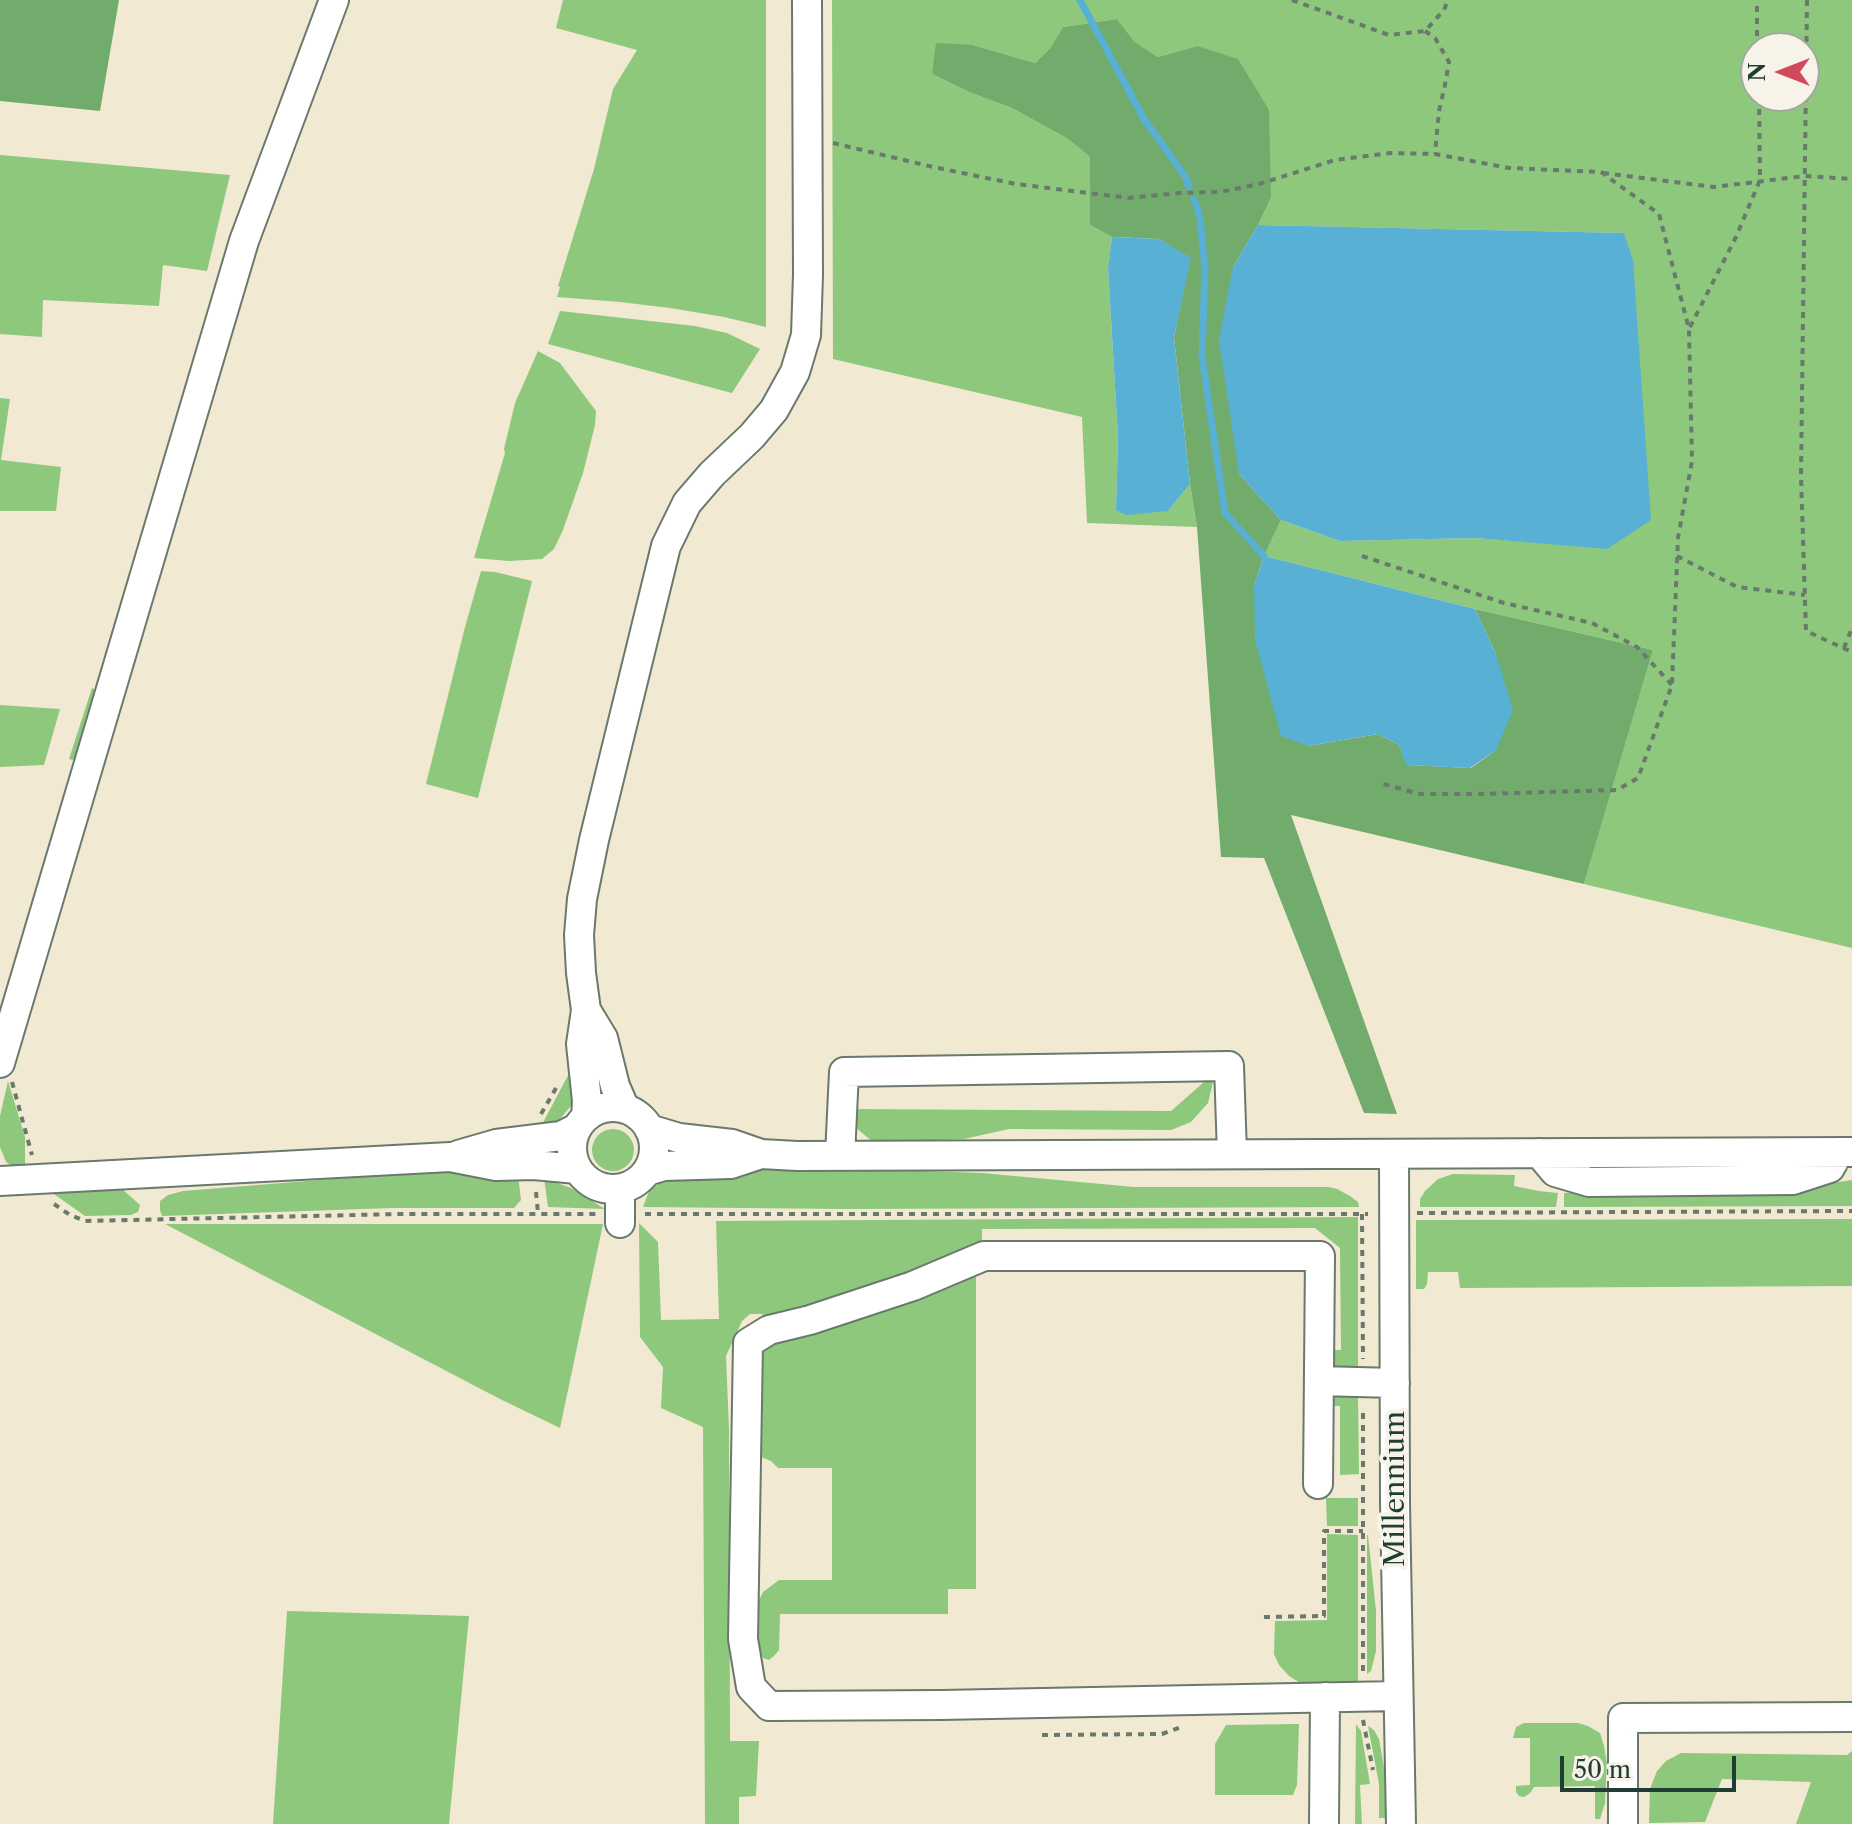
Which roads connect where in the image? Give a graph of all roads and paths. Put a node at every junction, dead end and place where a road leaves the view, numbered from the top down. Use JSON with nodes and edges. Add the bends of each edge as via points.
{"nodes":[{"id":1,"x":334,"y":0,"type":"edge"},
{"id":2,"x":807,"y":0,"type":"edge"},
{"id":3,"x":1292,"y":0,"type":"edge"},
{"id":4,"x":1448,"y":0,"type":"edge"},
{"id":5,"x":1757,"y":0,"type":"edge"},
{"id":6,"x":1807,"y":0,"type":"edge"},
{"id":7,"x":1425,"y":31,"type":"junction"},
{"id":8,"x":1757,"y":32,"type":"edge"},
{"id":9,"x":1759,"y":112,"type":"edge"},
{"id":10,"x":808,"y":137,"type":"junction"},
{"id":11,"x":1435,"y":154,"type":"junction"},
{"id":12,"x":1601,"y":172,"type":"junction"},
{"id":13,"x":1805,"y":176,"type":"junction"},
{"id":14,"x":1852,"y":179,"type":"edge"},
{"id":15,"x":1760,"y":180,"type":"junction"},
{"id":16,"x":1689,"y":329,"type":"junction"},
{"id":17,"x":1362,"y":556,"type":"dead end"},
{"id":18,"x":1677,"y":556,"type":"junction"},
{"id":19,"x":1805,"y":595,"type":"junction"},
{"id":20,"x":1852,"y":628,"type":"edge"},
{"id":21,"x":1844,"y":648,"type":"junction"},
{"id":22,"x":1852,"y":652,"type":"edge"},
{"id":23,"x":1672,"y":685,"type":"junction"},
{"id":24,"x":1380,"y":783,"type":"dead end"},
{"id":25,"x":586,"y":1010,"type":"junction"},
{"id":26,"x":0,"y":1063,"type":"edge"},
{"id":27,"x":625,"y":1109,"type":"junction"},
{"id":28,"x":582,"y":1122,"type":"junction"},
{"id":29,"x":649,"y":1129,"type":"junction"},
{"id":30,"x":1845,"y":1152,"type":"edge"},
{"id":31,"x":761,"y":1154,"type":"junction"},
{"id":32,"x":1232,"y":1154,"type":"junction"},
{"id":33,"x":1394,"y":1154,"type":"junction"},
{"id":34,"x":840,"y":1156,"type":"junction"},
{"id":35,"x":450,"y":1157,"type":"junction"},
{"id":36,"x":577,"y":1169,"type":"junction"},
{"id":37,"x":647,"y":1171,"type":"junction"},
{"id":38,"x":0,"y":1181,"type":"edge"},
{"id":39,"x":536,"y":1187,"type":"dead end"},
{"id":40,"x":44,"y":1202,"type":"dead end"},
{"id":41,"x":621,"y":1208,"type":"junction"},
{"id":42,"x":1852,"y":1211,"type":"edge"},
{"id":43,"x":538,"y":1213,"type":"junction"},
{"id":44,"x":1395,"y":1213,"type":"junction"},
{"id":45,"x":1362,"y":1214,"type":"junction"},
{"id":46,"x":1319,"y":1381,"type":"junction"},
{"id":47,"x":1363,"y":1382,"type":"junction"},
{"id":48,"x":1395,"y":1383,"type":"junction"},
{"id":49,"x":1318,"y":1484,"type":"dead end"},
{"id":50,"x":1363,"y":1531,"type":"junction"},
{"id":51,"x":1264,"y":1617,"type":"dead end"},
{"id":52,"x":1363,"y":1696,"type":"junction"},
{"id":53,"x":1397,"y":1696,"type":"junction"},
{"id":54,"x":1325,"y":1697,"type":"junction"},
{"id":55,"x":1852,"y":1717,"type":"edge"},
{"id":56,"x":1376,"y":1784,"type":"dead end"},
{"id":57,"x":1324,"y":1824,"type":"edge"},
{"id":58,"x":1401,"y":1824,"type":"edge"},
{"id":59,"x":1623,"y":1824,"type":"edge"}],
"edges":[{"from":1,"to":26,"type":"street","via":[[244,241]]},
{"from":2,"to":10,"type":"street"},
{"from":3,"to":7,"type":"path","via":[[1389,35]]},
{"from":4,"to":7,"type":"path"},
{"from":5,"to":8,"type":"path"},
{"from":6,"to":13,"type":"path"},
{"from":7,"to":11,"type":"path","via":[[1449,62]]},
{"from":9,"to":15,"type":"path"},
{"from":10,"to":11,"type":"path","via":[[1016,184],[1129,198],[1220,192],[1335,160]]},
{"from":10,"to":25,"type":"street","via":[[806,335],[795,372],[774,410],[687,503],[666,546],[582,899],[579,948]]},
{"from":11,"to":12,"type":"path","via":[[1509,168]]},
{"from":12,"to":15,"type":"path","via":[[1714,187]]},
{"from":12,"to":16,"type":"path","via":[[1659,214]]},
{"from":13,"to":14,"type":"path"},
{"from":13,"to":15,"type":"path"},
{"from":13,"to":19,"type":"path"},
{"from":15,"to":16,"type":"path"},
{"from":16,"to":18,"type":"path","via":[[1692,461]]},
{"from":17,"to":23,"type":"path","via":[[1504,603],[1592,623],[1637,647]]},
{"from":18,"to":19,"type":"path","via":[[1737,587]]},
{"from":18,"to":23,"type":"path"},
{"from":19,"to":21,"type":"path","via":[[1806,631]]},
{"from":20,"to":21,"type":"path"},
{"from":21,"to":22,"type":"path"},
{"from":23,"to":24,"type":"path","via":[[1638,778],[1617,790],[1419,794]]},
{"from":25,"to":27,"type":"street","via":[[603,1038]]},
{"from":25,"to":28,"type":"street","via":[[581,1044],[587,1101]]},
{"from":27,"to":28,"type":"street","via":[[600,1109]]},
{"from":27,"to":29,"type":"street"},
{"from":28,"to":35,"type":"street","via":[[561,1136],[496,1144]]},
{"from":28,"to":36,"type":"street","via":[[572,1148]]},
{"from":29,"to":31,"type":"street"},
{"from":29,"to":37,"type":"street","via":[[654,1150]]},
{"from":30,"to":33,"type":"street"},
{"from":31,"to":34,"type":"street"},
{"from":31,"to":37,"type":"street","via":[[731,1164]]},
{"from":32,"to":33,"type":"street"},
{"from":32,"to":34,"type":"street"},
{"from":32,"to":34,"type":"street","via":[[1229,1066],[844,1072]]},
{"from":33,"to":44,"type":"street","name":"Millennium"},
{"from":35,"to":36,"type":"street","via":[[496,1166]]},
{"from":35,"to":38,"type":"street"},
{"from":36,"to":41,"type":"street","via":[[596,1186],[612,1189]]},
{"from":37,"to":41,"type":"street"},
{"from":39,"to":43,"type":"path"},
{"from":40,"to":43,"type":"path","via":[[85,1221]]},
{"from":41,"to":43,"type":"path"},
{"from":41,"to":45,"type":"path"},
{"from":42,"to":44,"type":"path"},
{"from":44,"to":45,"type":"path"},
{"from":44,"to":48,"type":"street","name":"Millennium"},
{"from":45,"to":47,"type":"path"},
{"from":46,"to":47,"type":"street"},
{"from":46,"to":49,"type":"street"},
{"from":46,"to":54,"type":"street","via":[[1320,1256],[984,1256],[913,1286],[769,1330],[748,1343],[743,1639],[751,1687],[769,1706]]},
{"from":47,"to":48,"type":"street"},
{"from":47,"to":50,"type":"path"},
{"from":48,"to":53,"type":"street","name":"Millennium"},
{"from":50,"to":51,"type":"path","via":[[1324,1531],[1324,1616]]},
{"from":50,"to":52,"type":"path"},
{"from":52,"to":53,"type":"street"},
{"from":52,"to":54,"type":"street"},
{"from":52,"to":56,"type":"path"},
{"from":53,"to":58,"type":"street","name":"Millennium"},
{"from":54,"to":57,"type":"street"},
{"from":55,"to":59,"type":"street","via":[[1623,1718]]}]}
